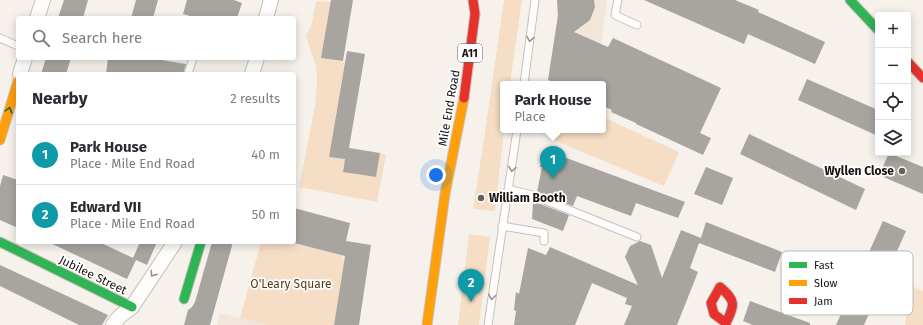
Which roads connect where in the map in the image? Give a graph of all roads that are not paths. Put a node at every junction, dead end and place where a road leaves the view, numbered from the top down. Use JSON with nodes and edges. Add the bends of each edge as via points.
{"nodes":[{"id":1,"x":43,"y":0,"type":"edge"},
{"id":2,"x":271,"y":0,"type":"edge"},
{"id":3,"x":473,"y":0,"type":"edge"},
{"id":4,"x":481,"y":0,"type":"edge"},
{"id":5,"x":535,"y":0,"type":"edge"},
{"id":6,"x":618,"y":0,"type":"edge"},
{"id":7,"x":850,"y":0,"type":"edge"},
{"id":8,"x":475,"y":14,"type":"junction"},
{"id":9,"x":38,"y":16,"type":"edge"},
{"id":10,"x":267,"y":16,"type":"edge"},
{"id":11,"x":637,"y":25,"type":"dead end"},
{"id":12,"x":875,"y":27,"type":"edge"},
{"id":13,"x":0,"y":38,"type":"edge"},
{"id":14,"x":16,"y":45,"type":"edge"},
{"id":15,"x":24,"y":60,"type":"edge"},
{"id":16,"x":192,"y":60,"type":"edge"},
{"id":17,"x":256,"y":60,"type":"edge"},
{"id":18,"x":911,"y":65,"type":"edge"},
{"id":19,"x":21,"y":72,"type":"edge"},
{"id":20,"x":189,"y":72,"type":"edge"},
{"id":21,"x":252,"y":72,"type":"edge"},
{"id":22,"x":923,"y":78,"type":"edge"},
{"id":23,"x":524,"y":81,"type":"edge"},
{"id":24,"x":16,"y":88,"type":"edge"},
{"id":25,"x":517,"y":133,"type":"edge"},
{"id":26,"x":0,"y":140,"type":"edge"},
{"id":27,"x":508,"y":189,"type":"junction"},
{"id":28,"x":502,"y":226,"type":"junction"},
{"id":29,"x":636,"y":237,"type":"dead end"},
{"id":30,"x":544,"y":241,"type":"dead end"},
{"id":31,"x":0,"y":242,"type":"edge"},
{"id":32,"x":175,"y":244,"type":"edge"},
{"id":33,"x":200,"y":244,"type":"edge"},
{"id":34,"x":184,"y":298,"type":"dead end"},
{"id":35,"x":132,"y":307,"type":"junction"},
{"id":36,"x":113,"y":325,"type":"edge"},
{"id":37,"x":427,"y":325,"type":"edge"},
{"id":38,"x":488,"y":325,"type":"edge"}],
"edges":[{"from":1,"to":9,"type":"street"},
{"from":2,"to":10,"type":"street"},
{"from":3,"to":8,"type":"main road","name":"Mile End Road","number":"A11"},
{"from":4,"to":8,"type":"main road","name":"Mile End Road","number":"A11"},
{"from":5,"to":23,"type":"lane","one_way":true},
{"from":6,"to":11,"type":"lane","via":[[615,16]]},
{"from":7,"to":12,"type":"main road"},
{"from":8,"to":37,"type":"main road","name":"Mile End Road","number":"A11","via":[[465,92],[445,194]]},
{"from":13,"to":14,"type":"lane"},
{"from":15,"to":19,"type":"street"},
{"from":16,"to":20,"type":"lane"},
{"from":17,"to":21,"type":"street"},
{"from":18,"to":22,"type":"main road"},
{"from":26,"to":24,"type":"main road","one_way":true},
{"from":25,"to":27,"type":"lane","one_way":true},
{"from":27,"to":28,"type":"lane"},
{"from":27,"to":29,"type":"lane","via":[[532,195]]},
{"from":28,"to":30,"type":"lane","via":[[544,233]]},
{"from":28,"to":38,"type":"lane","one_way":true},
{"from":31,"to":35,"type":"main road","name":"Jubilee Street"},
{"from":32,"to":35,"type":"street","one_way":true},
{"from":33,"to":34,"type":"main road"},
{"from":35,"to":36,"type":"street"}]}
